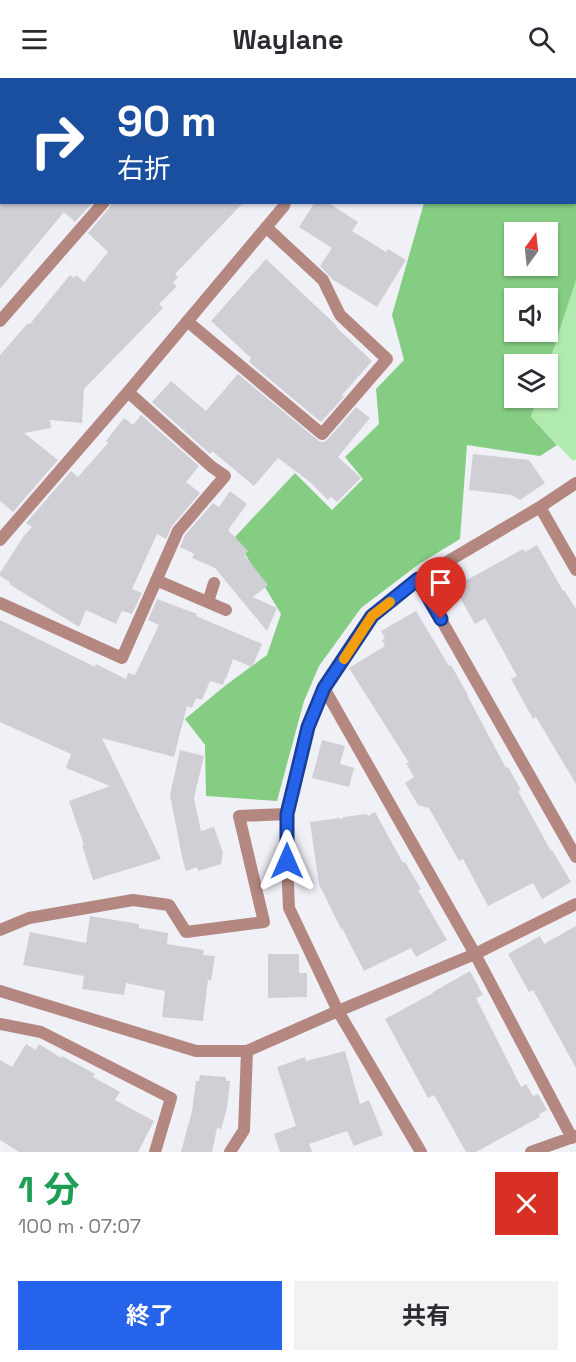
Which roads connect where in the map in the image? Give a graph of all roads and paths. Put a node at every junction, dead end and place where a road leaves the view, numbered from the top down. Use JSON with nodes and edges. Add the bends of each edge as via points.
{"nodes":[{"id":1,"x":102,"y":204,"type":"edge"},
{"id":2,"x":283,"y":204,"type":"edge"},
{"id":3,"x":266,"y":227,"type":"junction"},
{"id":4,"x":0,"y":321,"type":"edge"},
{"id":5,"x":188,"y":321,"type":"junction"},
{"id":6,"x":128,"y":392,"type":"junction"},
{"id":7,"x":576,"y":483,"type":"edge"},
{"id":8,"x":540,"y":507,"type":"junction"},
{"id":9,"x":0,"y":540,"type":"edge"},
{"id":10,"x":576,"y":570,"type":"edge"},
{"id":11,"x":418,"y":579,"type":"junction"},
{"id":12,"x":156,"y":580,"type":"junction"},
{"id":13,"x":214,"y":583,"type":"dead end"},
{"id":14,"x":208,"y":602,"type":"junction"},
{"id":15,"x":0,"y":603,"type":"edge"},
{"id":16,"x":226,"y":610,"type":"dead end"},
{"id":17,"x":324,"y":688,"type":"junction"},
{"id":18,"x":287,"y":814,"type":"junction"},
{"id":19,"x":576,"y":857,"type":"edge"},
{"id":20,"x":576,"y":904,"type":"edge"},
{"id":21,"x":0,"y":930,"type":"edge"},
{"id":22,"x":475,"y":954,"type":"junction"},
{"id":23,"x":0,"y":991,"type":"edge"},
{"id":24,"x":338,"y":1011,"type":"junction"},
{"id":25,"x":0,"y":1024,"type":"edge"},
{"id":26,"x":247,"y":1051,"type":"junction"},
{"id":27,"x":574,"y":1137,"type":"edge"},
{"id":28,"x":155,"y":1152,"type":"edge"},
{"id":29,"x":230,"y":1152,"type":"edge"},
{"id":30,"x":421,"y":1152,"type":"edge"},
{"id":31,"x":531,"y":1152,"type":"edge"}],
"edges":[{"from":1,"to":4,"type":"street"},
{"from":2,"to":3,"type":"street"},
{"from":3,"to":5,"type":"street"},
{"from":3,"to":5,"type":"street","via":[[323,280],[340,315],[387,358],[322,434]]},
{"from":5,"to":6,"type":"street"},
{"from":6,"to":9,"type":"street"},
{"from":6,"to":12,"type":"street","via":[[225,476],[178,531]]},
{"from":7,"to":8,"type":"street"},
{"from":8,"to":10,"type":"street"},
{"from":8,"to":11,"type":"street"},
{"from":11,"to":17,"type":"street","via":[[372,616]]},
{"from":11,"to":19,"type":"street"},
{"from":12,"to":14,"type":"street"},
{"from":12,"to":15,"type":"street","via":[[122,658]]},
{"from":13,"to":14,"type":"street"},
{"from":14,"to":16,"type":"street"},
{"from":17,"to":18,"type":"street","via":[[308,727]]},
{"from":17,"to":22,"type":"street"},
{"from":18,"to":21,"type":"street","via":[[239,816],[264,922],[186,932],[169,905],[133,900],[29,918]]},
{"from":18,"to":24,"type":"street","via":[[289,908]]},
{"from":20,"to":22,"type":"street"},
{"from":22,"to":24,"type":"street"},
{"from":22,"to":27,"type":"street"},
{"from":23,"to":26,"type":"street","via":[[196,1051]]},
{"from":24,"to":26,"type":"street"},
{"from":24,"to":30,"type":"street"},
{"from":25,"to":28,"type":"street","via":[[41,1032],[171,1098]]},
{"from":26,"to":29,"type":"street","via":[[244,1130]]},
{"from":27,"to":31,"type":"street"}]}
